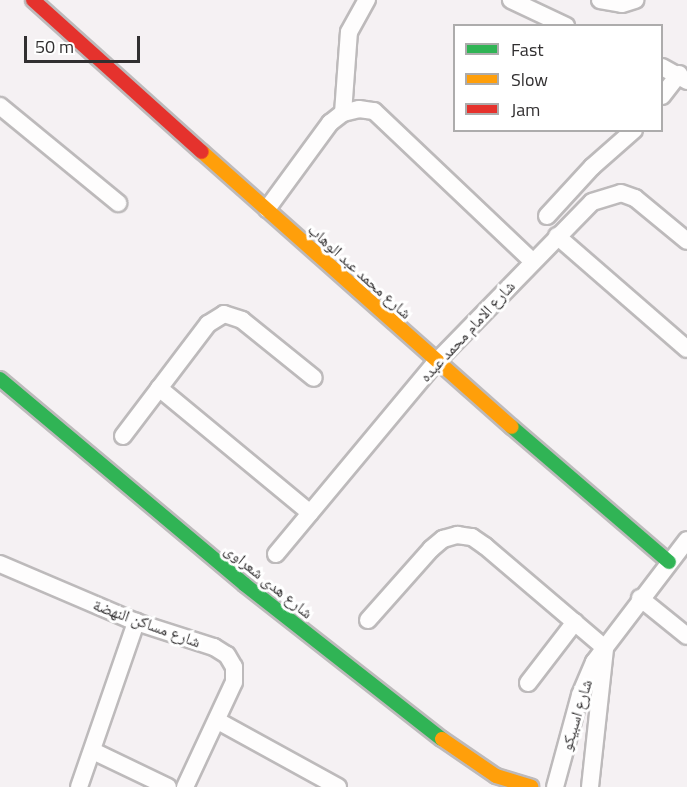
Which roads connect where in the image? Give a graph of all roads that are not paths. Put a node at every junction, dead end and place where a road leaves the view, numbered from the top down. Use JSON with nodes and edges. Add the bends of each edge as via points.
{"nodes":[{"id":1,"x":33,"y":0,"type":"edge"},
{"id":2,"x":367,"y":0,"type":"edge"},
{"id":3,"x":511,"y":0,"type":"edge"},
{"id":4,"x":600,"y":0,"type":"edge"},
{"id":5,"x":635,"y":0,"type":"edge"},
{"id":6,"x":539,"y":6,"type":"edge"},
{"id":7,"x":564,"y":24,"type":"edge"},
{"id":8,"x":663,"y":68,"type":"edge"},
{"id":9,"x":683,"y":78,"type":"edge"},
{"id":10,"x":663,"y":95,"type":"edge"},
{"id":11,"x":0,"y":106,"type":"edge"},
{"id":12,"x":343,"y":113,"type":"junction"},
{"id":13,"x":632,"y":132,"type":"edge"},
{"id":14,"x":118,"y":203,"type":"dead end"},
{"id":15,"x":267,"y":209,"type":"junction"},
{"id":16,"x":547,"y":216,"type":"dead end"},
{"id":17,"x":557,"y":236,"type":"junction"},
{"id":18,"x":687,"y":241,"type":"edge"},
{"id":19,"x":532,"y":261,"type":"junction"},
{"id":20,"x":687,"y":349,"type":"edge"},
{"id":21,"x":436,"y":362,"type":"junction"},
{"id":22,"x":314,"y":378,"type":"dead end"},
{"id":23,"x":0,"y":379,"type":"edge"},
{"id":24,"x":159,"y":388,"type":"junction"},
{"id":25,"x":123,"y":436,"type":"dead end"},
{"id":26,"x":310,"y":513,"type":"junction"},
{"id":27,"x":687,"y":540,"type":"edge"},
{"id":28,"x":276,"y":554,"type":"dead end"},
{"id":29,"x":669,"y":562,"type":"junction"},
{"id":30,"x":0,"y":564,"type":"edge"},
{"id":31,"x":640,"y":598,"type":"junction"},
{"id":32,"x":368,"y":620,"type":"dead end"},
{"id":33,"x":136,"y":622,"type":"junction"},
{"id":34,"x":575,"y":622,"type":"junction"},
{"id":35,"x":687,"y":636,"type":"edge"},
{"id":36,"x":605,"y":648,"type":"junction"},
{"id":37,"x":528,"y":683,"type":"dead end"},
{"id":38,"x":218,"y":721,"type":"junction"},
{"id":39,"x":93,"y":750,"type":"junction"},
{"id":40,"x":470,"y":761,"type":"junction"},
{"id":41,"x":79,"y":787,"type":"edge"},
{"id":42,"x":168,"y":787,"type":"edge"},
{"id":43,"x":185,"y":787,"type":"edge"},
{"id":44,"x":338,"y":787,"type":"edge"},
{"id":45,"x":500,"y":787,"type":"edge"},
{"id":46,"x":531,"y":787,"type":"edge"},
{"id":47,"x":555,"y":787,"type":"edge"},
{"id":48,"x":590,"y":787,"type":"edge"}],
"edges":[{"from":1,"to":15,"type":"street","name":"شارع محمد عبد الوهاب"},
{"from":2,"to":12,"type":"street","via":[[349,32]]},
{"from":3,"to":6,"type":"street"},
{"from":4,"to":5,"type":"street","via":[[622,4]]},
{"from":6,"to":7,"type":"street"},
{"from":8,"to":9,"type":"street"},
{"from":9,"to":10,"type":"street"},
{"from":11,"to":14,"type":"street"},
{"from":12,"to":15,"type":"street","via":[[330,123]]},
{"from":12,"to":19,"type":"street","via":[[375,111],[388,120]]},
{"from":13,"to":16,"type":"street","via":[[592,167]]},
{"from":15,"to":21,"type":"street","name":"شارع محمد عبد الوهاب"},
{"from":17,"to":18,"type":"street","name":"شارع الامام محمد عبده","via":[[592,202],[621,194],[635,198]]},
{"from":17,"to":19,"type":"street","name":"شارع الامام محمد عبده"},
{"from":17,"to":20,"type":"street"},
{"from":19,"to":21,"type":"street","name":"شارع الامام محمد عبده"},
{"from":21,"to":26,"type":"street","name":"شارع الامام محمد عبده"},
{"from":21,"to":29,"type":"street","name":"شارع محمد عبد الوهاب"},
{"from":22,"to":24,"type":"street","via":[[242,320],[224,314],[208,324]]},
{"from":23,"to":40,"type":"street","name":"شارع هدى شعراوى","via":[[244,584]]},
{"from":24,"to":25,"type":"street"},
{"from":24,"to":26,"type":"street"},
{"from":26,"to":28,"type":"street","name":"شارع الامام محمد عبده"},
{"from":27,"to":29,"type":"street","name":"شارع اسبيكو"},
{"from":29,"to":31,"type":"street","name":"شارع اسبيكو"},
{"from":30,"to":33,"type":"street","name":"شارع مساكن النهضة"},
{"from":31,"to":35,"type":"street"},
{"from":31,"to":36,"type":"street","name":"شارع اسبيكو"},
{"from":32,"to":34,"type":"street","via":[[431,549],[443,539],[457,535],[472,537],[485,546]]},
{"from":33,"to":38,"type":"street","name":"شارع مساكن النهضة","via":[[214,647],[227,655],[234,667],[234,682]]},
{"from":33,"to":39,"type":"street"},
{"from":34,"to":36,"type":"street"},
{"from":34,"to":37,"type":"street"},
{"from":36,"to":47,"type":"street","name":"شارع اسبيكو","via":[[586,678]]},
{"from":36,"to":48,"type":"street","name":"شارع اسبيكو"},
{"from":38,"to":43,"type":"street"},
{"from":38,"to":44,"type":"street"},
{"from":39,"to":41,"type":"street"},
{"from":39,"to":42,"type":"street"},
{"from":40,"to":45,"type":"street"},
{"from":40,"to":46,"type":"street","name":"شارع هدى شعراوى","via":[[496,776]]}]}
